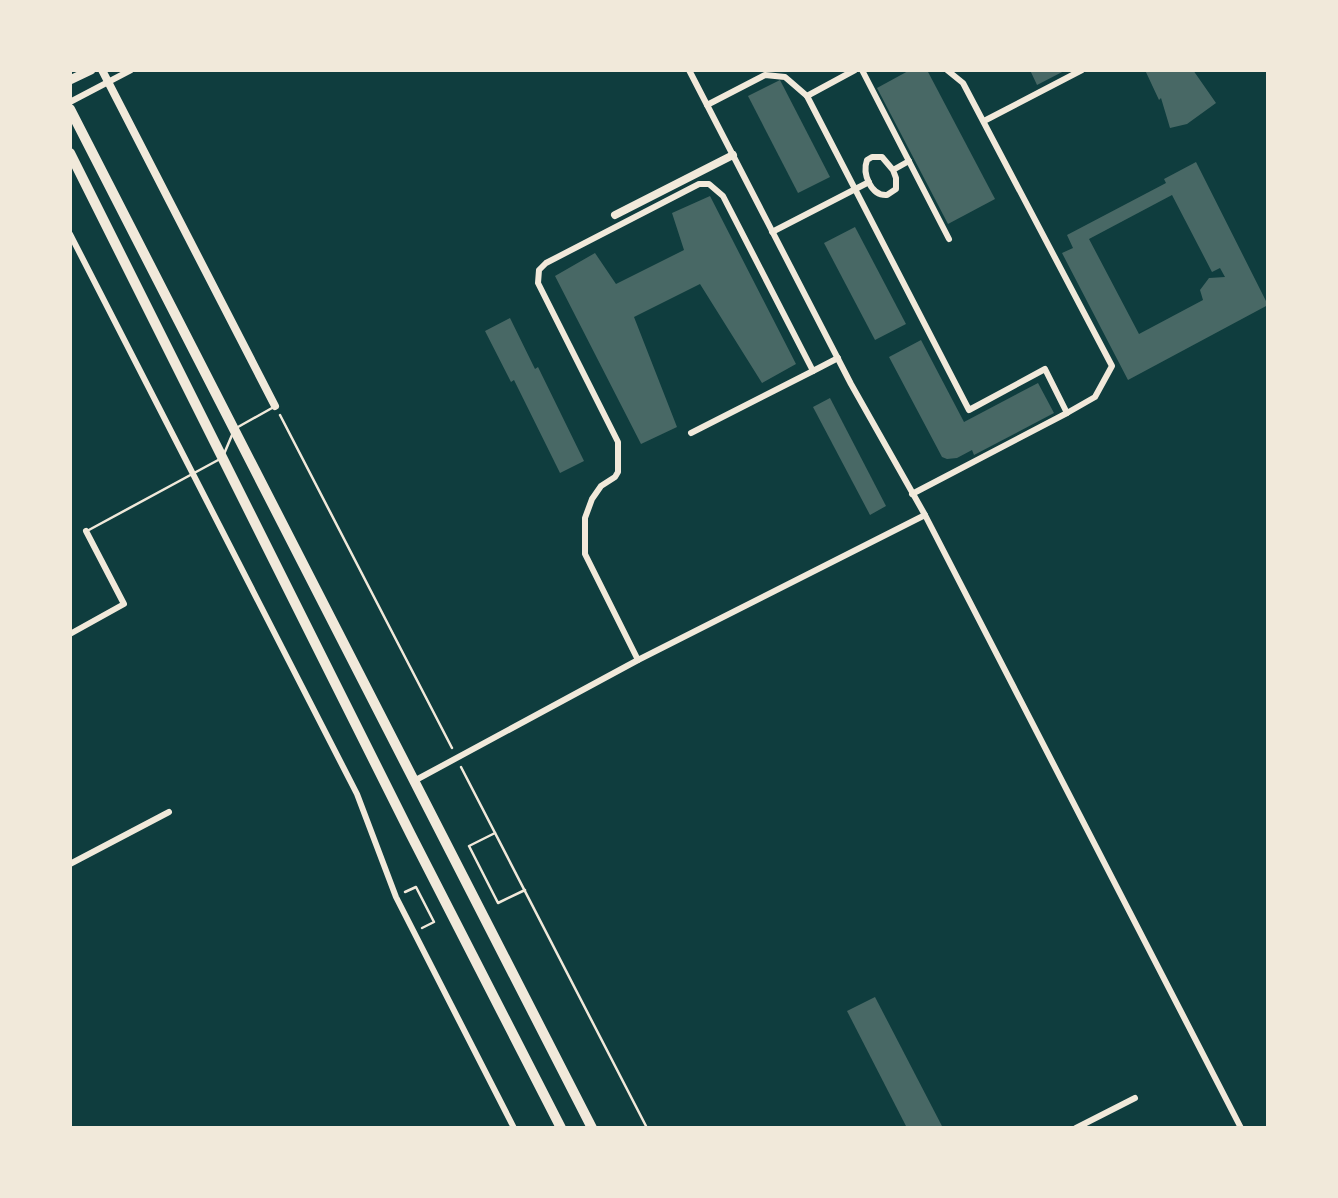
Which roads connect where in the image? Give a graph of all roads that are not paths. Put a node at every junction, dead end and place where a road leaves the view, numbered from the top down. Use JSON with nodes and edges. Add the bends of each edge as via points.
{"nodes":[{"id":1,"x":91,"y":70,"type":"edge"},
{"id":2,"x":102,"y":70,"type":"edge"},
{"id":3,"x":131,"y":70,"type":"edge"},
{"id":4,"x":689,"y":70,"type":"edge"},
{"id":5,"x":855,"y":70,"type":"edge"},
{"id":6,"x":862,"y":70,"type":"edge"},
{"id":7,"x":947,"y":70,"type":"edge"},
{"id":8,"x":1082,"y":70,"type":"edge"},
{"id":9,"x":70,"y":80,"type":"edge"},
{"id":10,"x":108,"y":82,"type":"junction"},
{"id":11,"x":807,"y":96,"type":"junction"},
{"id":12,"x":70,"y":102,"type":"edge"},
{"id":13,"x":707,"y":105,"type":"junction"},
{"id":14,"x":70,"y":108,"type":"edge"},
{"id":15,"x":984,"y":121,"type":"junction"},
{"id":16,"x":70,"y":153,"type":"edge"},
{"id":17,"x":733,"y":155,"type":"junction"},
{"id":18,"x":909,"y":161,"type":"junction"},
{"id":19,"x":893,"y":170,"type":"junction"},
{"id":20,"x":869,"y":182,"type":"junction"},
{"id":21,"x":855,"y":189,"type":"junction"},
{"id":22,"x":615,"y":215,"type":"dead end"},
{"id":23,"x":772,"y":232,"type":"junction"},
{"id":24,"x":70,"y":234,"type":"edge"},
{"id":25,"x":949,"y":239,"type":"dead end"},
{"id":26,"x":838,"y":358,"type":"junction"},
{"id":27,"x":813,"y":371,"type":"junction"},
{"id":28,"x":275,"y":406,"type":"joint"},
{"id":29,"x":1068,"y":413,"type":"junction"},
{"id":30,"x":235,"y":429,"type":"junction"},
{"id":31,"x":691,"y":433,"type":"dead end"},
{"id":32,"x":222,"y":458,"type":"junction"},
{"id":33,"x":193,"y":474,"type":"junction"},
{"id":34,"x":912,"y":494,"type":"junction"},
{"id":35,"x":925,"y":515,"type":"junction"},
{"id":36,"x":86,"y":531,"type":"joint"},
{"id":37,"x":70,"y":634,"type":"edge"},
{"id":38,"x":638,"y":660,"type":"junction"},
{"id":39,"x":415,"y":780,"type":"junction"},
{"id":40,"x":169,"y":812,"type":"dead end"},
{"id":41,"x":70,"y":864,"type":"edge"},
{"id":42,"x":1135,"y":1098,"type":"dead end"},
{"id":43,"x":514,"y":1128,"type":"edge"},
{"id":44,"x":561,"y":1128,"type":"edge"},
{"id":45,"x":592,"y":1128,"type":"edge"},
{"id":46,"x":1076,"y":1128,"type":"edge"},
{"id":47,"x":1241,"y":1128,"type":"edge"}],
"edges":[{"from":1,"to":9,"type":"main road"},
{"from":2,"to":10,"type":"street"},
{"from":3,"to":10,"type":"street"},
{"from":4,"to":13,"type":"street"},
{"from":5,"to":11,"type":"street"},
{"from":6,"to":18,"type":"street"},
{"from":7,"to":15,"type":"street","via":[[963,83]]},
{"from":8,"to":15,"type":"street"},
{"from":10,"to":12,"type":"street"},
{"from":10,"to":28,"type":"street"},
{"from":11,"to":13,"type":"street","via":[[785,77],[765,75]]},
{"from":11,"to":21,"type":"street"},
{"from":13,"to":17,"type":"street"},
{"from":14,"to":30,"type":"highway"},
{"from":15,"to":29,"type":"street","via":[[1112,366],[1095,397]]},
{"from":16,"to":32,"type":"highway"},
{"from":17,"to":22,"type":"street"},
{"from":17,"to":23,"type":"street"},
{"from":18,"to":19,"type":"street"},
{"from":18,"to":25,"type":"street"},
{"from":19,"to":20,"type":"street","via":[[897,185],[889,194],[876,193]]},
{"from":19,"to":20,"type":"street","via":[[886,159],[872,157],[865,166]]},
{"from":20,"to":21,"type":"street"},
{"from":21,"to":23,"type":"street"},
{"from":21,"to":29,"type":"street","via":[[968,410],[1045,369]]},
{"from":23,"to":26,"type":"street"},
{"from":24,"to":33,"type":"street"},
{"from":26,"to":27,"type":"street"},
{"from":26,"to":34,"type":"street"},
{"from":27,"to":31,"type":"street"},
{"from":27,"to":38,"type":"street","via":[[723,196],[709,184],[699,184],[539,270],[538,283],[618,442],[618,472],[601,486],[585,518],[585,554]]},
{"from":28,"to":30,"type":"lane"},
{"from":29,"to":34,"type":"street"},
{"from":30,"to":32,"type":"lane"},
{"from":30,"to":39,"type":"highway"},
{"from":32,"to":33,"type":"lane"},
{"from":32,"to":44,"type":"highway"},
{"from":33,"to":36,"type":"lane"},
{"from":33,"to":43,"type":"street","via":[[357,794],[396,897]]},
{"from":34,"to":35,"type":"street"},
{"from":35,"to":38,"type":"street"},
{"from":35,"to":47,"type":"street"},
{"from":36,"to":37,"type":"street","via":[[124,604]]},
{"from":38,"to":39,"type":"street"},
{"from":39,"to":45,"type":"highway"},
{"from":40,"to":41,"type":"street"},
{"from":42,"to":46,"type":"street"}]}
